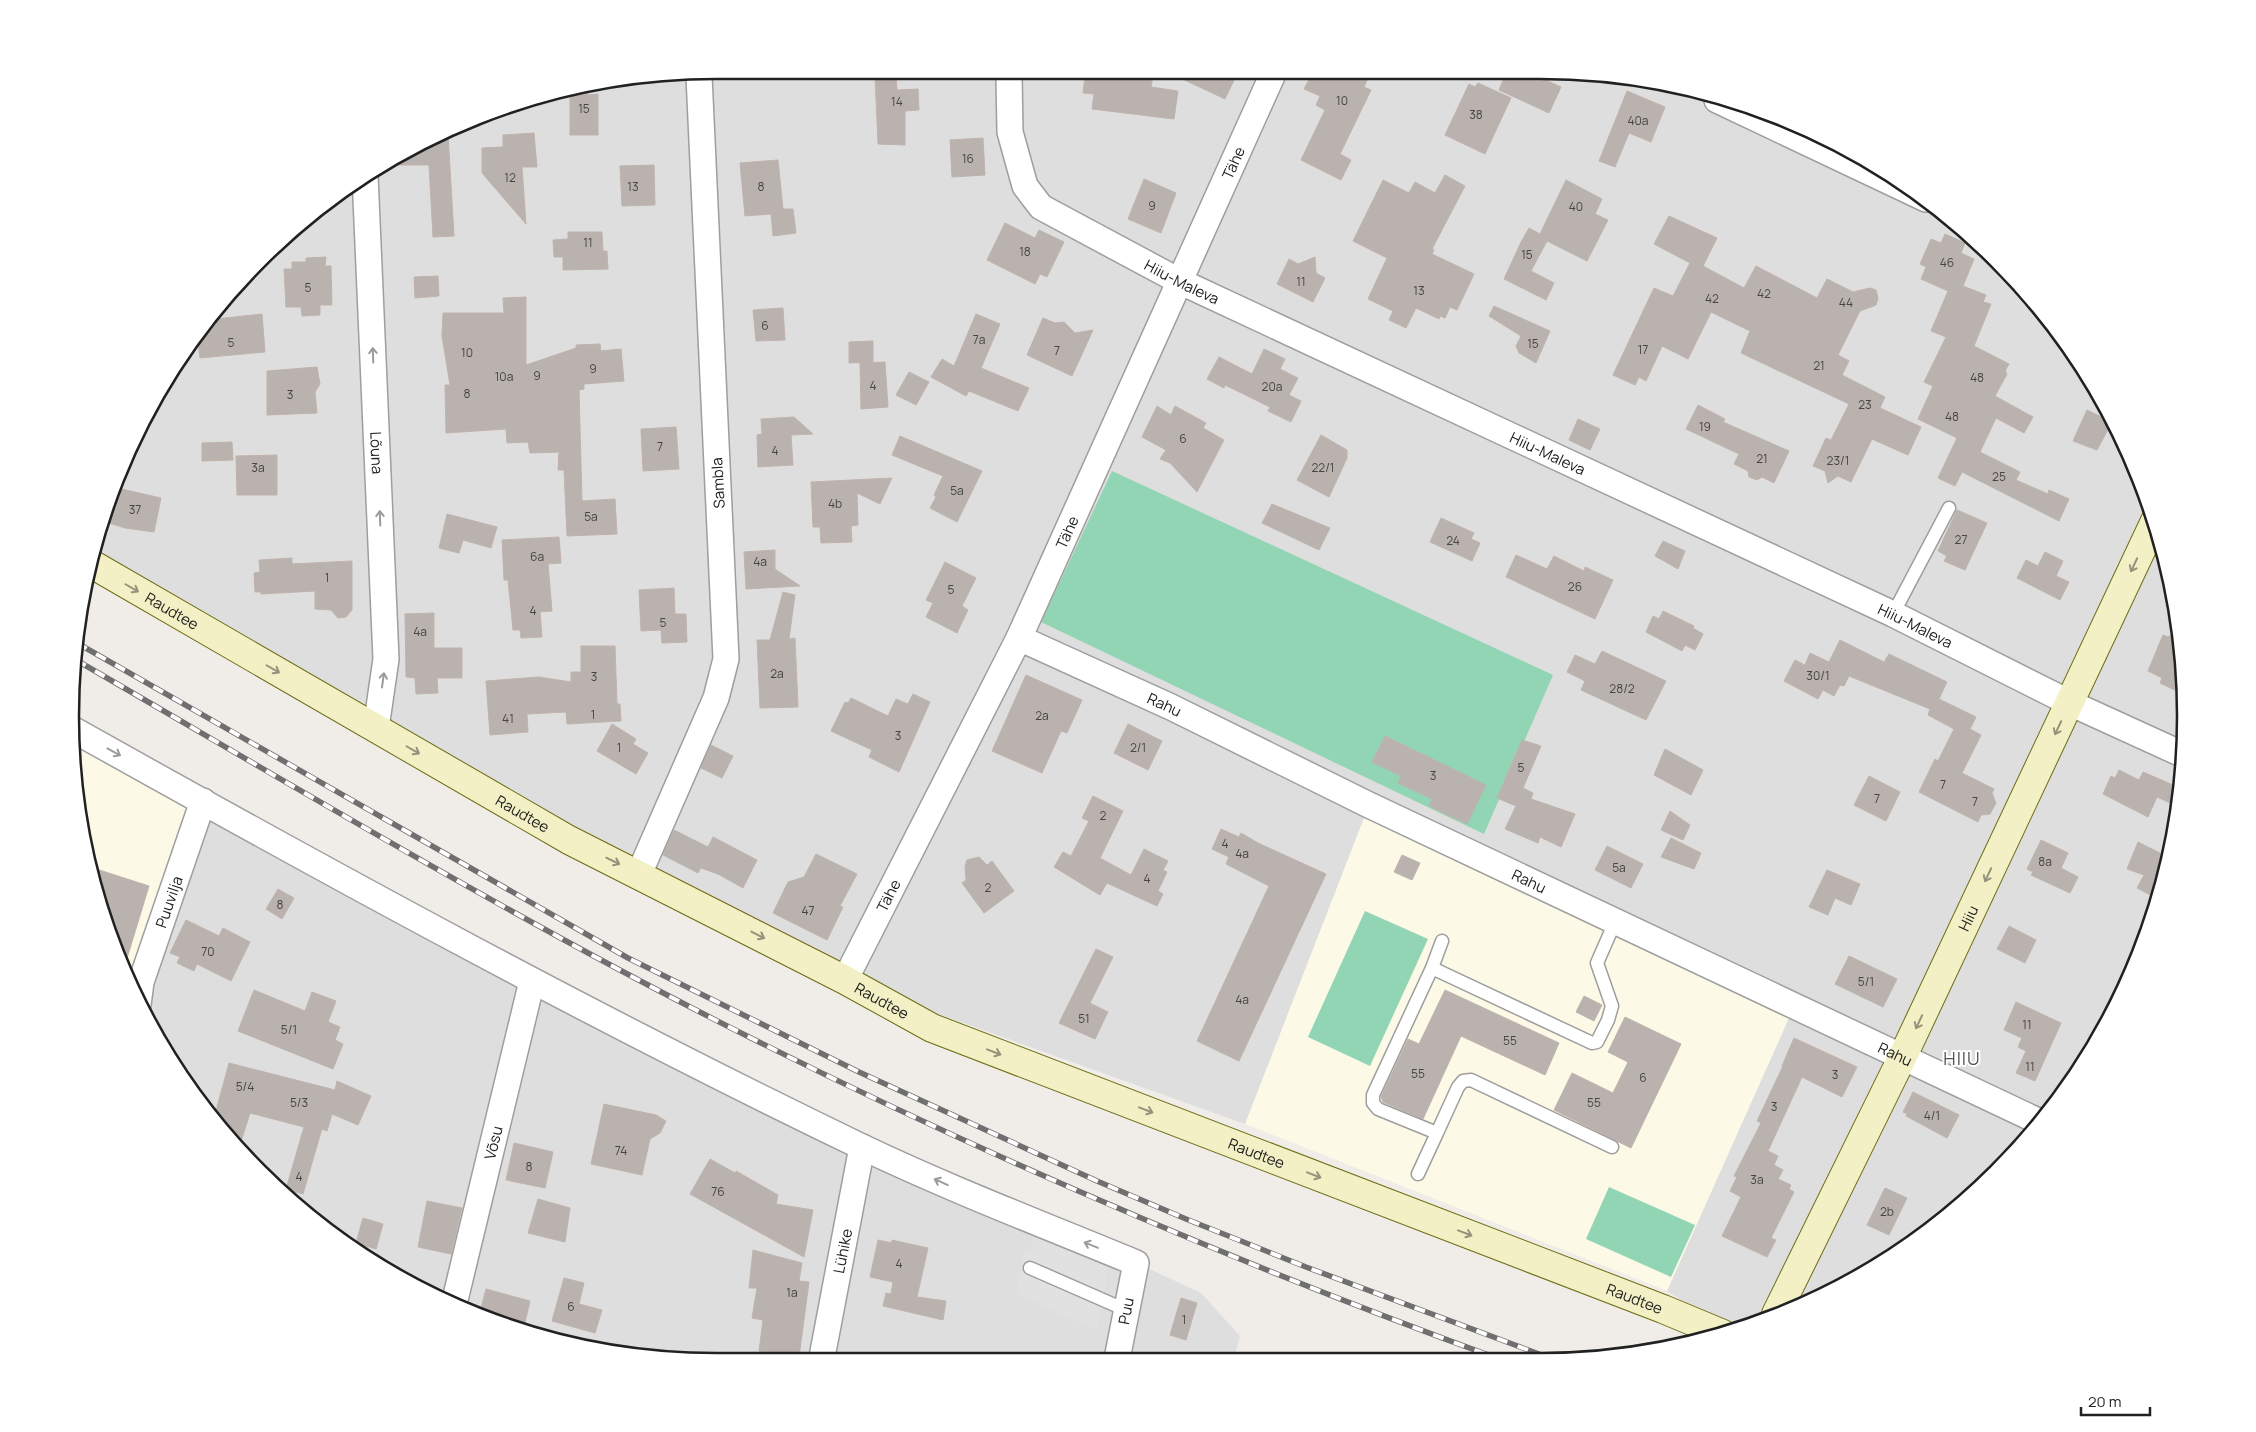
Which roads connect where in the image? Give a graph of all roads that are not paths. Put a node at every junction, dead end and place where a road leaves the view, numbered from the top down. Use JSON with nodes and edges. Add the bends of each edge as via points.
{"nodes":[{"id":1,"x":699,"y":79,"type":"edge"},
{"id":2,"x":1009,"y":79,"type":"edge"},
{"id":3,"x":1271,"y":79,"type":"edge"},
{"id":4,"x":1742,"y":112,"type":"edge"},
{"id":5,"x":1885,"y":181,"type":"edge"},
{"id":6,"x":365,"y":184,"type":"edge"},
{"id":7,"x":1179,"y":281,"type":"junction"},
{"id":8,"x":1949,"y":508,"type":"dead end"},
{"id":9,"x":2150,"y":532,"type":"edge"},
{"id":10,"x":97,"y":567,"type":"edge"},
{"id":11,"x":1893,"y":614,"type":"junction"},
{"id":12,"x":1019,"y":638,"type":"junction"},
{"id":13,"x":2070,"y":703,"type":"junction"},
{"id":14,"x":376,"y":728,"type":"junction"},
{"id":15,"x":79,"y":733,"type":"edge"},
{"id":16,"x":2176,"y":751,"type":"edge"},
{"id":17,"x":203,"y":801,"type":"junction"},
{"id":18,"x":640,"y":874,"type":"junction"},
{"id":19,"x":1616,"y":922,"type":"junction"},
{"id":20,"x":1442,"y":941,"type":"dead end"},
{"id":21,"x":1432,"y":968,"type":"junction"},
{"id":22,"x":845,"y":980,"type":"junction"},
{"id":23,"x":532,"y":981,"type":"junction"},
{"id":24,"x":140,"y":989,"type":"edge"},
{"id":25,"x":1902,"y":1058,"type":"junction"},
{"id":26,"x":2033,"y":1119,"type":"edge"},
{"id":27,"x":1437,"y":1133,"type":"junction"},
{"id":28,"x":862,"y":1147,"type":"junction"},
{"id":29,"x":1612,"y":1147,"type":"dead end"},
{"id":30,"x":1418,"y":1174,"type":"dead end"},
{"id":31,"x":1030,"y":1268,"type":"dead end"},
{"id":32,"x":456,"y":1298,"type":"edge"},
{"id":33,"x":1780,"y":1307,"type":"edge"},
{"id":34,"x":1126,"y":1310,"type":"junction"},
{"id":35,"x":1712,"y":1330,"type":"edge"},
{"id":36,"x":823,"y":1353,"type":"edge"},
{"id":37,"x":1117,"y":1353,"type":"edge"}],
"edges":[{"from":1,"to":18,"type":"street","name":"Sambla","via":[[726,658],[716,698]]},
{"from":2,"to":7,"type":"street","name":"Hiiu-Maleva","via":[[1010,132],[1025,186],[1041,207]]},
{"from":3,"to":7,"type":"street","name":"Tähe"},
{"from":4,"to":5,"type":"street"},
{"from":14,"to":6,"type":"street","name":"Lõuna","one_way":true,"via":[[386,659]]},
{"from":7,"to":11,"type":"street","name":"Hiiu-Maleva"},
{"from":7,"to":12,"type":"street","name":"Tähe"},
{"from":8,"to":11,"type":"lane"},
{"from":9,"to":13,"type":"street","name":"Hiiu","one_way":true},
{"from":10,"to":14,"type":"street","name":"Raudtee","one_way":true},
{"from":11,"to":13,"type":"street","name":"Hiiu-Maleva"},
{"from":12,"to":19,"type":"street","name":"Rahu","via":[[1171,707]]},
{"from":12,"to":22,"type":"street","name":"Tähe"},
{"from":13,"to":16,"type":"street","name":"Hiiu-Maleva"},
{"from":13,"to":25,"type":"street","name":"Hiiu","one_way":true},
{"from":14,"to":18,"type":"street","name":"Raudtee","one_way":true,"via":[[569,840]]},
{"from":15,"to":17,"type":"street","one_way":true},
{"from":17,"to":23,"type":"street"},
{"from":17,"to":24,"type":"street","name":"Puuvilja"},
{"from":18,"to":22,"type":"street","name":"Raudtee","one_way":true},
{"from":19,"to":21,"type":"lane","via":[[1597,963],[1612,1006],[1597,1042],[1592,1043]]},
{"from":19,"to":25,"type":"street","name":"Rahu"},
{"from":20,"to":21,"type":"lane"},
{"from":21,"to":27,"type":"lane","via":[[1373,1095],[1373,1103],[1378,1109]]},
{"from":22,"to":35,"type":"street","name":"Raudtee","one_way":true,"via":[[932,1028]]},
{"from":23,"to":28,"type":"street"},
{"from":23,"to":32,"type":"street","name":"Võsu"},
{"from":25,"to":26,"type":"street","name":"Rahu"},
{"from":25,"to":33,"type":"street","name":"Hiiu"},
{"from":27,"to":29,"type":"lane","via":[[1458,1087],[1463,1081],[1471,1080]]},
{"from":27,"to":30,"type":"lane"},
{"from":34,"to":28,"type":"street","name":"Puu","one_way":true,"via":[[1136,1263]]},
{"from":28,"to":36,"type":"street","name":"Lühike"},
{"from":31,"to":34,"type":"lane"},
{"from":34,"to":37,"type":"street","name":"Puu"}]}
